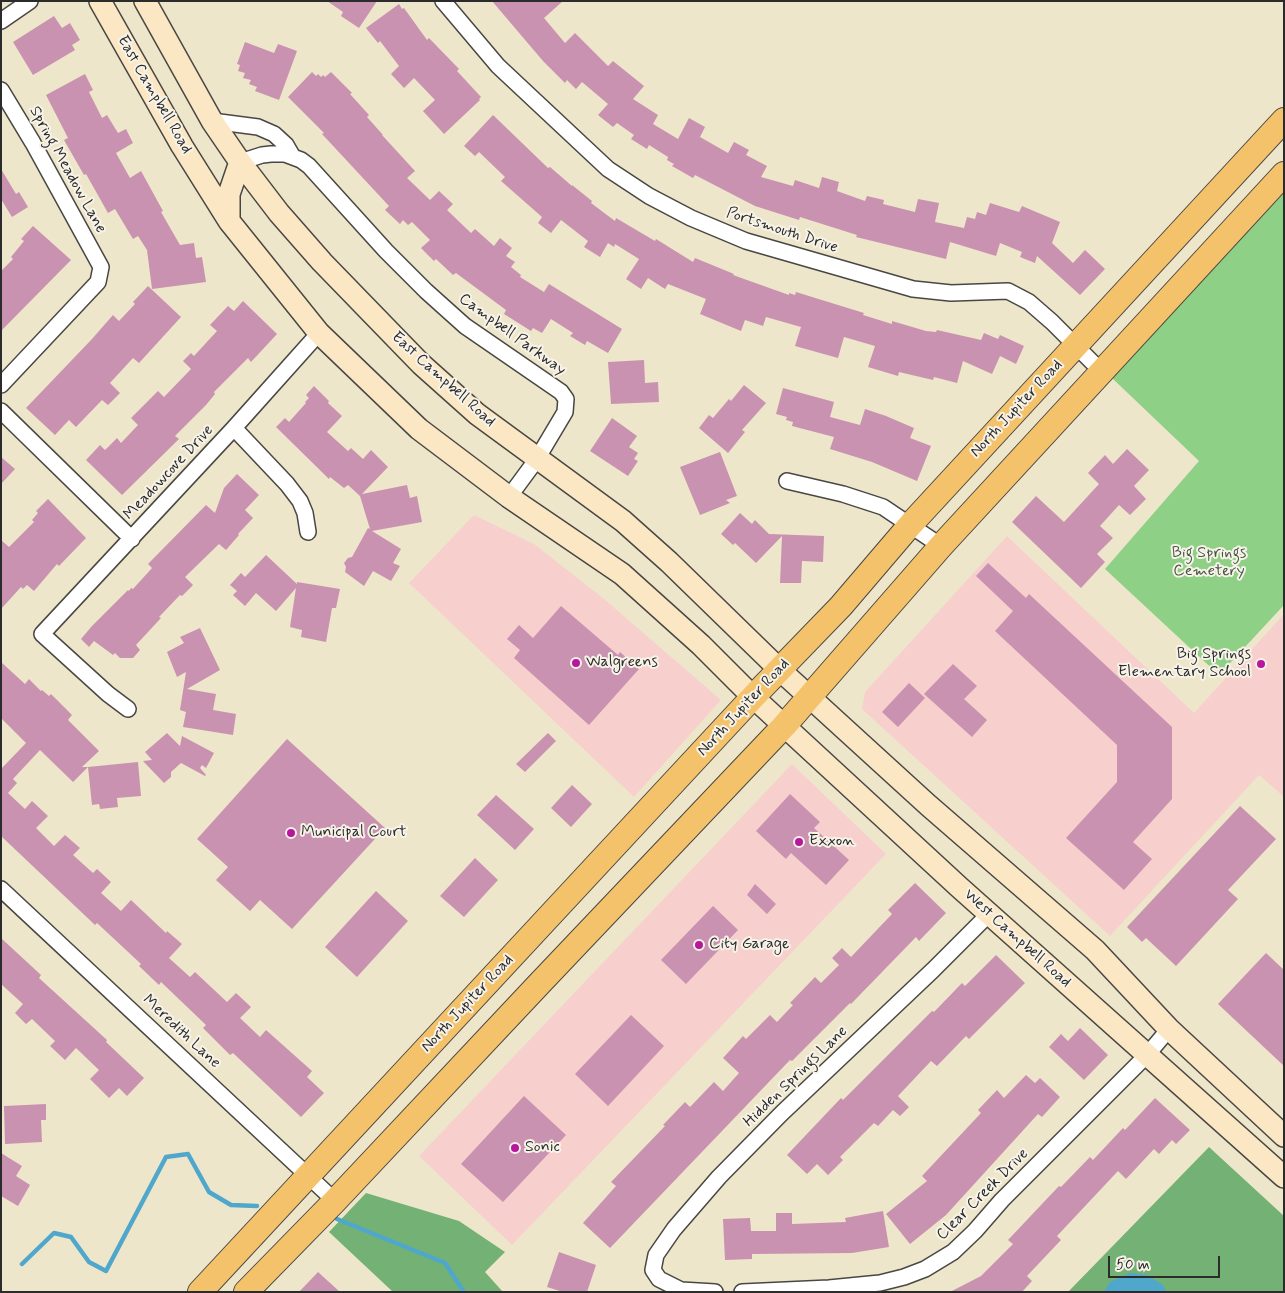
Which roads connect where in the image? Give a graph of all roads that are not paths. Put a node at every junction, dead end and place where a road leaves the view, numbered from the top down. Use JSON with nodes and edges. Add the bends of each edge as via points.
{"nodes":[{"id":1,"x":30,"y":1,"type":"edge"},
{"id":2,"x":100,"y":1,"type":"edge"},
{"id":3,"x":145,"y":1,"type":"edge"},
{"id":4,"x":443,"y":1,"type":"edge"},
{"id":5,"x":1,"y":21,"type":"edge"},
{"id":6,"x":1,"y":90,"type":"edge"},
{"id":7,"x":1284,"y":120,"type":"edge"},
{"id":8,"x":212,"y":121,"type":"junction"},
{"id":9,"x":293,"y":157,"type":"junction"},
{"id":10,"x":240,"y":162,"type":"junction"},
{"id":11,"x":1284,"y":174,"type":"edge"},
{"id":12,"x":229,"y":221,"type":"junction"},
{"id":13,"x":319,"y":333,"type":"junction"},
{"id":14,"x":1076,"y":346,"type":"junction"},
{"id":15,"x":1102,"y":372,"type":"junction"},
{"id":16,"x":1,"y":385,"type":"edge"},
{"id":17,"x":1,"y":411,"type":"edge"},
{"id":18,"x":234,"y":428,"type":"junction"},
{"id":19,"x":537,"y":459,"type":"junction"},
{"id":20,"x":787,"y":480,"type":"dead end"},
{"id":21,"x":509,"y":497,"type":"junction"},
{"id":22,"x":910,"y":524,"type":"junction"},
{"id":23,"x":308,"y":532,"type":"dead end"},
{"id":24,"x":132,"y":539,"type":"junction"},
{"id":25,"x":941,"y":546,"type":"junction"},
{"id":26,"x":780,"y":670,"type":"junction"},
{"id":27,"x":810,"y":696,"type":"junction"},
{"id":28,"x":753,"y":697,"type":"junction"},
{"id":29,"x":128,"y":709,"type":"dead end"},
{"id":30,"x":784,"y":726,"type":"junction"},
{"id":31,"x":1,"y":889,"type":"edge"},
{"id":32,"x":989,"y":914,"type":"junction"},
{"id":33,"x":451,"y":1023,"type":"junction"},
{"id":34,"x":1169,"y":1029,"type":"junction"},
{"id":35,"x":477,"y":1050,"type":"junction"},
{"id":36,"x":1147,"y":1055,"type":"junction"},
{"id":37,"x":1284,"y":1136,"type":"edge"},
{"id":38,"x":309,"y":1175,"type":"junction"},
{"id":39,"x":1284,"y":1177,"type":"edge"},
{"id":40,"x":335,"y":1201,"type":"junction"},
{"id":41,"x":200,"y":1292,"type":"edge"},
{"id":42,"x":246,"y":1292,"type":"edge"},
{"id":43,"x":715,"y":1292,"type":"edge"},
{"id":44,"x":742,"y":1292,"type":"edge"}],
"edges":[{"from":1,"to":5,"type":"street"},
{"from":2,"to":12,"type":"main road","name":"East Campbell Road","via":[[182,146]]},
{"from":3,"to":8,"type":"main road","name":"East Campbell Road"},
{"from":4,"to":14,"type":"street","name":"Portsmouth Drive","via":[[498,66],[608,169],[649,196],[746,241],[913,289],[951,293],[1008,291],[1029,302]]},
{"from":6,"to":16,"type":"street","name":"Spring Meadow Lane","via":[[101,267],[98,282]]},
{"from":7,"to":14,"type":"main road","name":"North Jupiter Road"},
{"from":8,"to":9,"type":"street","name":"Campbell Parkway","via":[[258,127],[274,134]]},
{"from":8,"to":10,"type":"main road","name":"East Campbell Road"},
{"from":9,"to":10,"type":"street","name":"Campbell Parkway","via":[[271,154]]},
{"from":9,"to":19,"type":"street","name":"Campbell Parkway","via":[[310,166],[426,292],[465,326],[561,392],[566,399],[565,412]]},
{"from":10,"to":12,"type":"main road","via":[[229,194]]},
{"from":10,"to":19,"type":"main road","name":"East Campbell Road","via":[[322,262],[421,364],[476,414]]},
{"from":11,"to":15,"type":"main road"},
{"from":12,"to":13,"type":"main road","name":"East Campbell Road"},
{"from":13,"to":18,"type":"street","name":"Meadowcove Drive"},
{"from":13,"to":21,"type":"main road","name":"East Campbell Road","via":[[418,429]]},
{"from":14,"to":15,"type":"street","name":"Portsmouth Drive"},
{"from":14,"to":22,"type":"main road","name":"North Jupiter Road"},
{"from":15,"to":25,"type":"main road"},
{"from":17,"to":24,"type":"street"},
{"from":18,"to":23,"type":"street","via":[[300,501]]},
{"from":18,"to":24,"type":"street","name":"Meadowcove Drive"},
{"from":19,"to":21,"type":"street","name":"Campbell Parkway"},
{"from":19,"to":26,"type":"main road","name":"East Campbell Road","via":[[623,521]]},
{"from":20,"to":22,"type":"street","via":[[883,507]]},
{"from":21,"to":28,"type":"main road","name":"East Campbell Road","via":[[622,574],[701,644]]},
{"from":22,"to":25,"type":"street"},
{"from":22,"to":26,"type":"main road","name":"North Jupiter Road"},
{"from":24,"to":29,"type":"street","name":"Meadowcove Drive","via":[[42,634]]},
{"from":25,"to":27,"type":"main road"},
{"from":26,"to":27,"type":"main road","name":"East Campbell Road"},
{"from":26,"to":28,"type":"main road","name":"North Jupiter Road"},
{"from":27,"to":30,"type":"main road"},
{"from":27,"to":34,"type":"main road","via":[[1095,950]]},
{"from":28,"to":30,"type":"main road","name":"West Campbell Road"},
{"from":28,"to":33,"type":"main road","name":"North Jupiter Road"},
{"from":30,"to":32,"type":"main road","name":"West Campbell Road"},
{"from":30,"to":35,"type":"main road"},
{"from":31,"to":38,"type":"street","name":"Meredith Lane"},
{"from":32,"to":36,"type":"main road","name":"West Campbell Road"},
{"from":32,"to":43,"type":"street","name":"Hidden Springs Lane","via":[[782,1112],[674,1229],[656,1255],[653,1270],[659,1279],[681,1290]]},
{"from":33,"to":35,"type":"main road"},
{"from":33,"to":38,"type":"main road","name":"North Jupiter Road"},
{"from":34,"to":36,"type":"street","name":"Clear Creek Drive"},
{"from":34,"to":37,"type":"main road"},
{"from":35,"to":40,"type":"main road"},
{"from":36,"to":39,"type":"main road","name":"West Campbell Road"},
{"from":36,"to":44,"type":"street","name":"Clear Creek Drive","via":[[975,1231],[953,1252],[925,1269],[880,1283]]},
{"from":38,"to":40,"type":"street","name":"Meredith Lane"},
{"from":38,"to":41,"type":"main road","name":"North Jupiter Road"},
{"from":40,"to":42,"type":"main road"}]}
